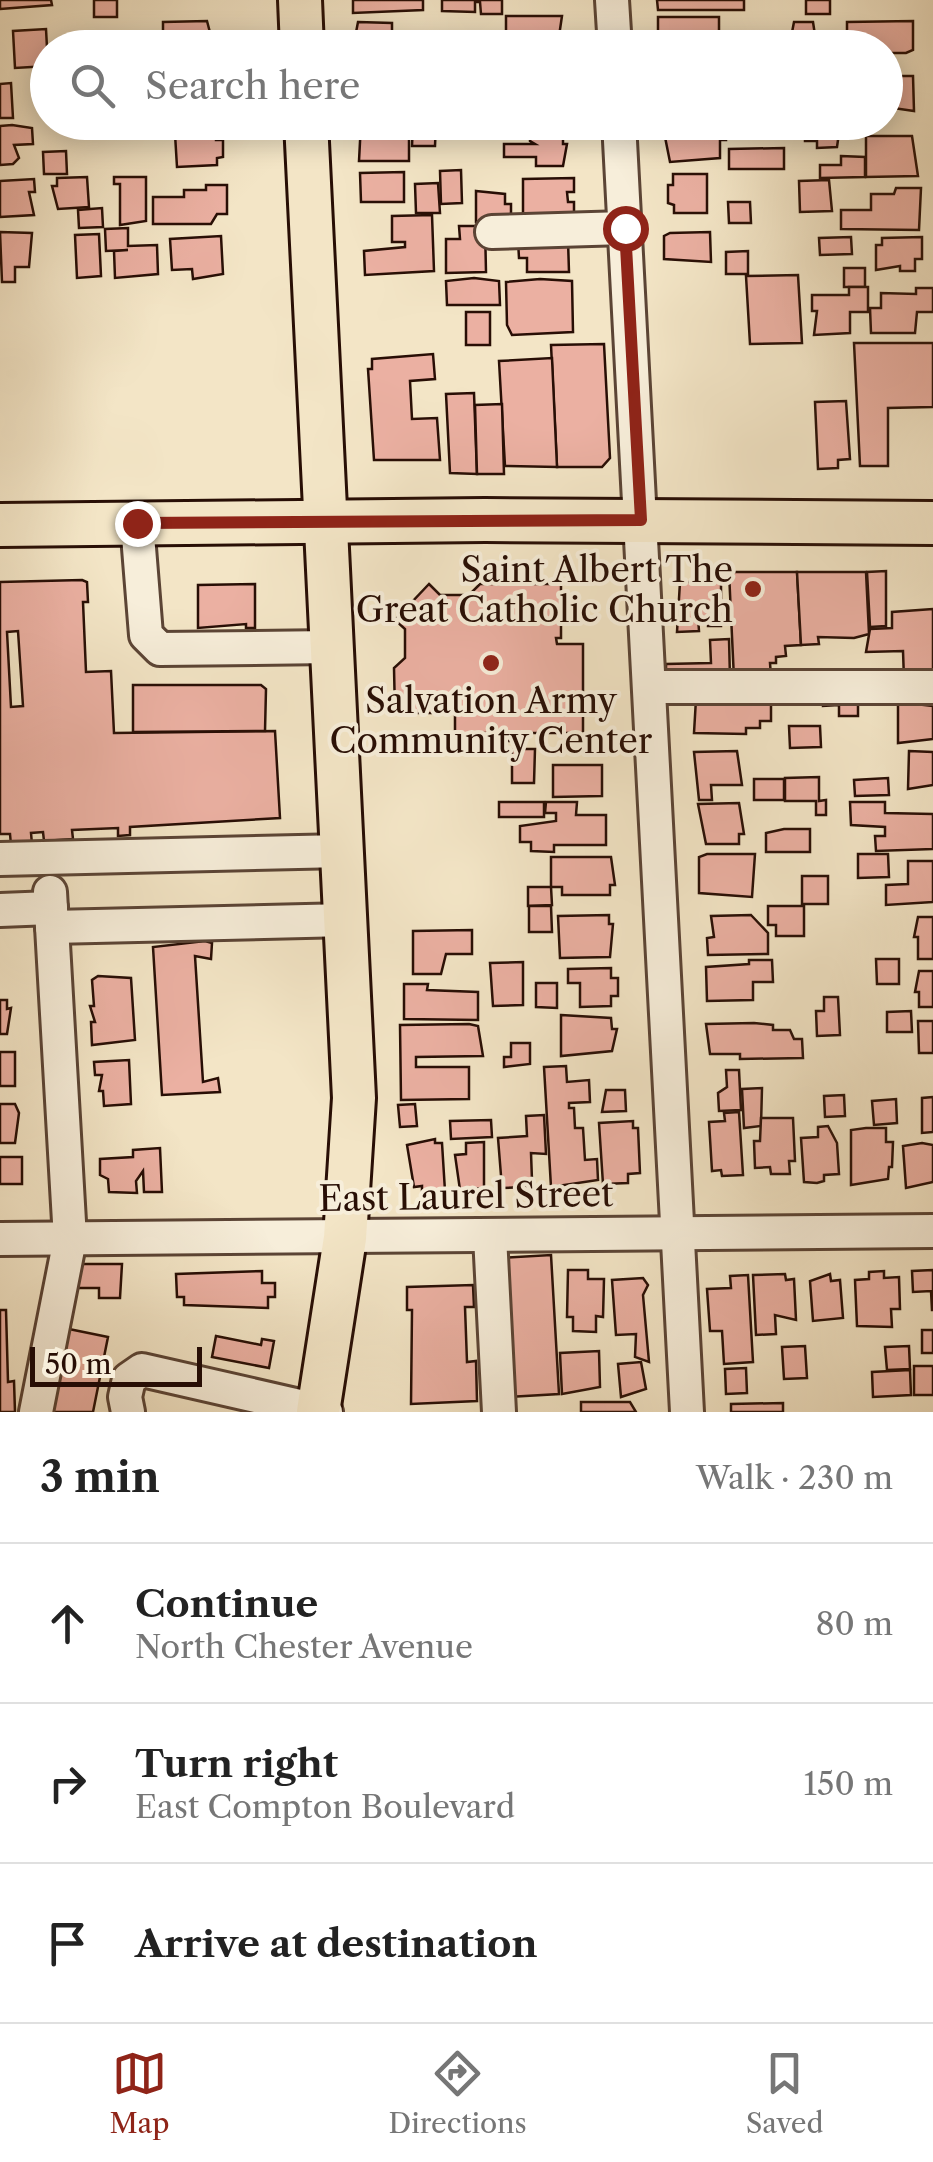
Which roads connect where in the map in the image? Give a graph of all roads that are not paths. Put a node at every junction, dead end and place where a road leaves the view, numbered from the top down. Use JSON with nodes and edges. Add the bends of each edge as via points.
{"nodes":[{"id":1,"x":300,"y":0,"type":"edge"},
{"id":2,"x":612,"y":0,"type":"edge"},
{"id":3,"x":301,"y":30,"type":"edge"},
{"id":4,"x":614,"y":30,"type":"edge"},
{"id":5,"x":307,"y":140,"type":"edge"},
{"id":6,"x":620,"y":140,"type":"edge"},
{"id":7,"x":625,"y":228,"type":"junction"},
{"id":8,"x":492,"y":232,"type":"dead end"},
{"id":9,"x":326,"y":520,"type":"junction"},
{"id":10,"x":641,"y":520,"type":"junction"},
{"id":11,"x":137,"y":523,"type":"junction"},
{"id":12,"x":933,"y":523,"type":"edge"},
{"id":13,"x":0,"y":525,"type":"edge"},
{"id":14,"x":332,"y":647,"type":"junction"},
{"id":15,"x":649,"y":686,"type":"junction"},
{"id":16,"x":933,"y":686,"type":"edge"},
{"id":17,"x":343,"y":851,"type":"junction"},
{"id":18,"x":0,"y":859,"type":"edge"},
{"id":19,"x":51,"y":909,"type":"junction"},
{"id":20,"x":0,"y":910,"type":"edge"},
{"id":21,"x":348,"y":920,"type":"junction"},
{"id":22,"x":933,"y":1231,"type":"edge"},
{"id":23,"x":675,"y":1232,"type":"junction"},
{"id":24,"x":490,"y":1236,"type":"junction"},
{"id":25,"x":345,"y":1238,"type":"junction"},
{"id":26,"x":0,"y":1239,"type":"edge"},
{"id":27,"x":70,"y":1240,"type":"junction"},
{"id":28,"x":321,"y":1411,"type":"edge"},
{"id":29,"x":36,"y":1412,"type":"edge"},
{"id":30,"x":128,"y":1412,"type":"edge"},
{"id":31,"x":498,"y":1412,"type":"edge"},
{"id":32,"x":687,"y":1412,"type":"edge"}],
"edges":[{"from":1,"to":3,"type":"main road"},
{"from":2,"to":4,"type":"street"},
{"from":5,"to":9,"type":"main road"},
{"from":6,"to":7,"type":"street"},
{"from":7,"to":8,"type":"street"},
{"from":7,"to":10,"type":"street"},
{"from":9,"to":10,"type":"main road"},
{"from":9,"to":11,"type":"main road"},
{"from":9,"to":14,"type":"main road"},
{"from":10,"to":12,"type":"main road"},
{"from":10,"to":15,"type":"street"},
{"from":11,"to":13,"type":"main road"},
{"from":11,"to":14,"type":"street","via":[[146,635],[160,649]]},
{"from":14,"to":17,"type":"main road"},
{"from":15,"to":16,"type":"street"},
{"from":15,"to":23,"type":"street"},
{"from":17,"to":18,"type":"street"},
{"from":17,"to":21,"type":"main road"},
{"from":19,"to":20,"type":"street"},
{"from":19,"to":21,"type":"street"},
{"from":19,"to":27,"type":"street"},
{"from":21,"to":25,"type":"main road","via":[[354,1098]]},
{"from":22,"to":23,"type":"street","name":"East Laurel Street"},
{"from":23,"to":24,"type":"street","name":"East Laurel Street"},
{"from":23,"to":32,"type":"street"},
{"from":24,"to":25,"type":"street","name":"East Laurel Street"},
{"from":24,"to":31,"type":"street"},
{"from":25,"to":27,"type":"street","name":"East Laurel Street"},
{"from":25,"to":28,"type":"main road"},
{"from":26,"to":27,"type":"street","name":"East Laurel Street"},
{"from":27,"to":29,"type":"street"},
{"from":28,"to":30,"type":"street","via":[[142,1370],[129,1379]]}]}
